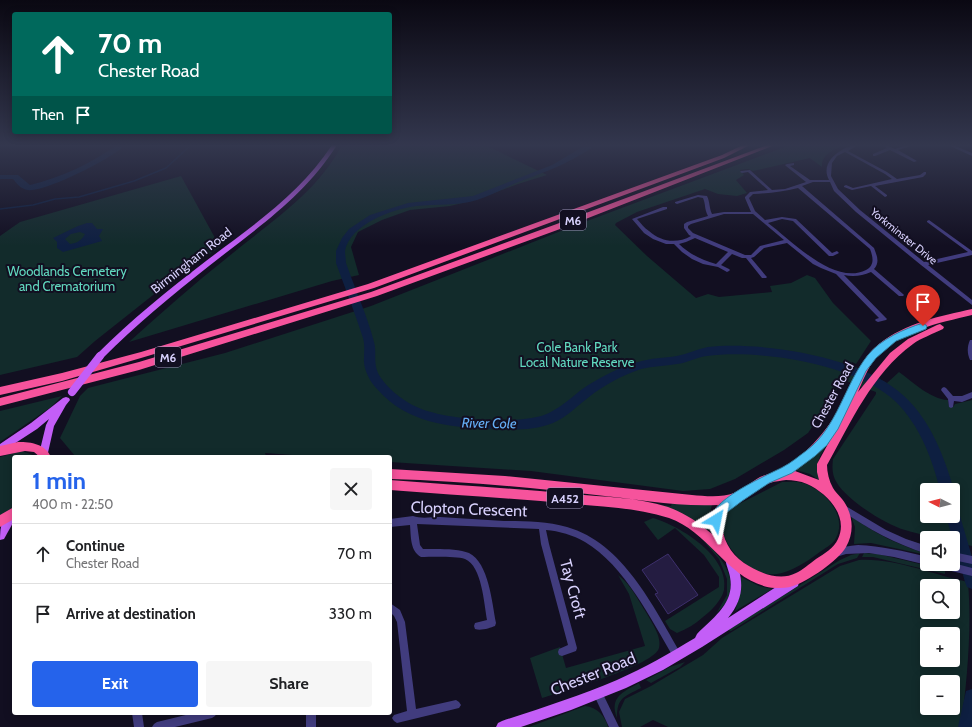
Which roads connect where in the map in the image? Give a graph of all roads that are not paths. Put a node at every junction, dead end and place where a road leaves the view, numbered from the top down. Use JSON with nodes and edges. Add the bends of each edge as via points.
{"nodes":[{"id":1,"x":308,"y":179,"type":"edge"},
{"id":2,"x":665,"y":179,"type":"edge"},
{"id":3,"x":683,"y":179,"type":"edge"},
{"id":4,"x":758,"y":179,"type":"edge"},
{"id":5,"x":805,"y":179,"type":"edge"},
{"id":6,"x":903,"y":179,"type":"edge"},
{"id":7,"x":896,"y":180,"type":"joint"},
{"id":8,"x":831,"y":181,"type":"joint"},
{"id":9,"x":809,"y":182,"type":"junction"},
{"id":10,"x":872,"y":185,"type":"junction"},
{"id":11,"x":799,"y":186,"type":"junction"},
{"id":12,"x":846,"y":186,"type":"dead end"},
{"id":13,"x":772,"y":192,"type":"junction"},
{"id":14,"x":885,"y":196,"type":"dead end"},
{"id":15,"x":705,"y":197,"type":"junction"},
{"id":16,"x":712,"y":197,"type":"dead end"},
{"id":17,"x":677,"y":204,"type":"dead end"},
{"id":18,"x":665,"y":208,"type":"dead end"},
{"id":19,"x":753,"y":212,"type":"junction"},
{"id":20,"x":712,"y":216,"type":"junction"},
{"id":21,"x":928,"y":221,"type":"dead end"},
{"id":22,"x":764,"y":222,"type":"junction"},
{"id":23,"x":695,"y":236,"type":"junction"},
{"id":24,"x":788,"y":241,"type":"junction"},
{"id":25,"x":664,"y":242,"type":"junction"},
{"id":26,"x":675,"y":242,"type":"junction"},
{"id":27,"x":660,"y":248,"type":"dead end"},
{"id":28,"x":731,"y":252,"type":"junction"},
{"id":29,"x":837,"y":253,"type":"dead end"},
{"id":30,"x":972,"y":253,"type":"edge"},
{"id":31,"x":748,"y":258,"type":"junction"},
{"id":32,"x":923,"y":264,"type":"junction"},
{"id":33,"x":719,"y":266,"type":"junction"},
{"id":34,"x":727,"y":270,"type":"dead end"},
{"id":35,"x":872,"y":270,"type":"junction"},
{"id":36,"x":838,"y":273,"type":"junction"},
{"id":37,"x":764,"y":277,"type":"dead end"},
{"id":38,"x":372,"y":290,"type":"junction"},
{"id":39,"x":901,"y":295,"type":"dead end"},
{"id":40,"x":971,"y":302,"type":"edge"},
{"id":41,"x":333,"y":303,"type":"junction"},
{"id":42,"x":972,"y":312,"type":"edge"},
{"id":43,"x":972,"y":317,"type":"edge"},
{"id":44,"x":878,"y":320,"type":"dead end"},
{"id":45,"x":972,"y":342,"type":"edge"},
{"id":46,"x":972,"y":358,"type":"edge"},
{"id":47,"x":944,"y":390,"type":"dead end"},
{"id":48,"x":0,"y":391,"type":"edge"},
{"id":49,"x":858,"y":391,"type":"junction"},
{"id":50,"x":972,"y":395,"type":"edge"},
{"id":51,"x":66,"y":400,"type":"junction"},
{"id":52,"x":0,"y":402,"type":"edge"},
{"id":53,"x":0,"y":450,"type":"edge"},
{"id":54,"x":44,"y":455,"type":"edge"},
{"id":55,"x":46,"y":455,"type":"edge"},
{"id":56,"x":392,"y":474,"type":"edge"},
{"id":57,"x":765,"y":480,"type":"junction"},
{"id":58,"x":392,"y":485,"type":"edge"},
{"id":59,"x":829,"y":493,"type":"junction"},
{"id":60,"x":738,"y":497,"type":"junction"},
{"id":61,"x":841,"y":505,"type":"junction"},
{"id":62,"x":12,"y":513,"type":"edge"},
{"id":63,"x":12,"y":515,"type":"edge"},
{"id":64,"x":413,"y":520,"type":"junction"},
{"id":65,"x":0,"y":522,"type":"edge"},
{"id":66,"x":392,"y":523,"type":"edge"},
{"id":67,"x":542,"y":527,"type":"junction"},
{"id":68,"x":0,"y":535,"type":"edge"},
{"id":69,"x":920,"y":548,"type":"edge"},
{"id":70,"x":728,"y":556,"type":"junction"},
{"id":71,"x":832,"y":556,"type":"junction"},
{"id":72,"x":960,"y":557,"type":"edge"},
{"id":73,"x":920,"y":559,"type":"edge"},
{"id":74,"x":972,"y":560,"type":"edge"},
{"id":75,"x":960,"y":569,"type":"edge"},
{"id":76,"x":972,"y":572,"type":"edge"},
{"id":77,"x":796,"y":580,"type":"junction"},
{"id":78,"x":392,"y":608,"type":"edge"},
{"id":79,"x":478,"y":626,"type":"dead end"},
{"id":80,"x":694,"y":646,"type":"junction"},
{"id":81,"x":562,"y":652,"type":"dead end"},
{"id":82,"x":677,"y":655,"type":"junction"},
{"id":83,"x":598,"y":693,"type":"junction"},
{"id":84,"x":456,"y":705,"type":"dead end"},
{"id":85,"x":412,"y":714,"type":"junction"},
{"id":86,"x":137,"y":715,"type":"edge"},
{"id":87,"x":204,"y":715,"type":"edge"},
{"id":88,"x":311,"y":715,"type":"edge"},
{"id":89,"x":397,"y":718,"type":"dead end"},
{"id":90,"x":139,"y":727,"type":"edge"},
{"id":91,"x":157,"y":727,"type":"edge"},
{"id":92,"x":312,"y":727,"type":"edge"},
{"id":93,"x":502,"y":727,"type":"edge"},
{"id":94,"x":614,"y":727,"type":"edge"}],
"edges":[{"from":1,"to":51,"type":"main road","name":"Birmingham Road","bridge":true,"via":[[273,213],[155,304],[100,356]]},
{"from":2,"to":38,"type":"highway","number":"M6"},
{"from":3,"to":38,"type":"highway","number":"M6","via":[[557,227]]},
{"from":4,"to":13,"type":"street"},
{"from":5,"to":9,"type":"street"},
{"from":6,"to":7,"type":"street"},
{"from":7,"to":10,"type":"street"},
{"from":8,"to":9,"type":"street"},
{"from":8,"to":32,"type":"street","name":"Yorkminster Drive","via":[[846,201]]},
{"from":9,"to":11,"type":"street"},
{"from":10,"to":12,"type":"street","via":[[852,189]]},
{"from":10,"to":14,"type":"street"},
{"from":11,"to":13,"type":"street"},
{"from":11,"to":35,"type":"street","via":[[872,248],[877,257],[877,263]]},
{"from":13,"to":19,"type":"street","via":[[752,193],[748,196]]},
{"from":15,"to":16,"type":"street"},
{"from":15,"to":17,"type":"street","via":[[698,196]]},
{"from":15,"to":20,"type":"street","via":[[707,209]]},
{"from":18,"to":25,"type":"street","via":[[631,221],[652,237]]},
{"from":19,"to":20,"type":"street","via":[[730,212]]},
{"from":19,"to":22,"type":"street"},
{"from":20,"to":23,"type":"street","via":[[686,225],[688,232]]},
{"from":21,"to":30,"type":"street"},
{"from":22,"to":24,"type":"street"},
{"from":22,"to":29,"type":"street","via":[[782,218],[794,220],[831,255]]},
{"from":23,"to":26,"type":"street","via":[[689,240]]},
{"from":23,"to":28,"type":"street"},
{"from":24,"to":31,"type":"street","via":[[762,247]]},
{"from":24,"to":36,"type":"street","via":[[816,264]]},
{"from":25,"to":26,"type":"street"},
{"from":25,"to":27,"type":"street"},
{"from":26,"to":33,"type":"street","via":[[684,253]]},
{"from":28,"to":31,"type":"street"},
{"from":28,"to":33,"type":"street"},
{"from":30,"to":32,"type":"street"},
{"from":31,"to":37,"type":"street"},
{"from":32,"to":40,"type":"street","name":"Yorkminster Drive"},
{"from":33,"to":34,"type":"street"},
{"from":35,"to":36,"type":"street","via":[[864,273]]},
{"from":35,"to":39,"type":"street"},
{"from":36,"to":44,"type":"street","via":[[884,319]]},
{"from":38,"to":41,"type":"highway","number":"M6"},
{"from":41,"to":48,"type":"highway","number":"M6","via":[[62,377]]},
{"from":41,"to":52,"type":"highway","number":"M6","via":[[139,366]]},
{"from":42,"to":49,"type":"highway","name":"Chester Road","number":"A452","via":[[893,339],[877,351],[863,369]]},
{"from":43,"to":49,"type":"highway","name":"Chester Road","number":"A452","via":[[930,331],[911,341],[893,355]]},
{"from":45,"to":46,"type":"street"},
{"from":47,"to":50,"type":"street","via":[[951,401]]},
{"from":49,"to":57,"type":"highway","name":"Chester Road","number":"A452","via":[[823,442],[799,463]]},
{"from":49,"to":59,"type":"highway","name":"Chester Road","number":"A452","via":[[822,464]]},
{"from":51,"to":53,"type":"main road","name":"Birmingham Road"},
{"from":51,"to":55,"type":"main road","name":"Birmingham Road","via":[[50,425]]},
{"from":53,"to":54,"type":"highway","via":[[23,446],[34,448]]},
{"from":56,"to":60,"type":"highway","number":"A452","via":[[532,483],[704,502]]},
{"from":57,"to":59,"type":"highway","number":"A452","via":[[802,476]]},
{"from":57,"to":60,"type":"highway","number":"A452"},
{"from":58,"to":70,"type":"highway","number":"A452","via":[[533,495],[652,508],[687,522]]},
{"from":59,"to":61,"type":"highway","number":"A452"},
{"from":60,"to":70,"type":"highway","number":"A452","via":[[718,514],[716,520],[719,540]]},
{"from":61,"to":69,"type":"street","via":[[888,535]]},
{"from":61,"to":71,"type":"highway","number":"A452","via":[[847,519],[845,534]]},
{"from":62,"to":65,"type":"highway"},
{"from":63,"to":68,"type":"main road"},
{"from":64,"to":66,"type":"street","name":"Clopton Crescent"},
{"from":64,"to":67,"type":"street","name":"Clopton Crescent"},
{"from":64,"to":79,"type":"street","via":[[416,546],[421,552],[468,556],[477,564],[492,624]]},
{"from":67,"to":81,"type":"street","name":"Tay Croft","via":[[573,648]]},
{"from":67,"to":82,"type":"street","name":"Clopton Crescent","via":[[572,532],[593,542],[604,551],[628,578]]},
{"from":70,"to":77,"type":"highway","number":"A452","via":[[744,570],[760,578],[773,582]]},
{"from":70,"to":80,"type":"main road","name":"Chester Road","via":[[735,576],[734,600]]},
{"from":71,"to":73,"type":"street","via":[[844,550],[862,550],[891,552]]},
{"from":71,"to":77,"type":"highway","number":"A452"},
{"from":72,"to":74,"type":"street"},
{"from":75,"to":76,"type":"street"},
{"from":77,"to":80,"type":"main road","name":"Chester Road"},
{"from":78,"to":85,"type":"street","via":[[398,613],[401,622]]},
{"from":80,"to":82,"type":"main road","name":"Chester Road"},
{"from":82,"to":83,"type":"main road","name":"Chester Road","via":[[638,676]]},
{"from":83,"to":93,"type":"main road","name":"Chester Road"},
{"from":83,"to":94,"type":"street"},
{"from":84,"to":85,"type":"street"},
{"from":85,"to":89,"type":"street"},
{"from":86,"to":90,"type":"street"},
{"from":87,"to":91,"type":"street"},
{"from":88,"to":92,"type":"street"}]}
